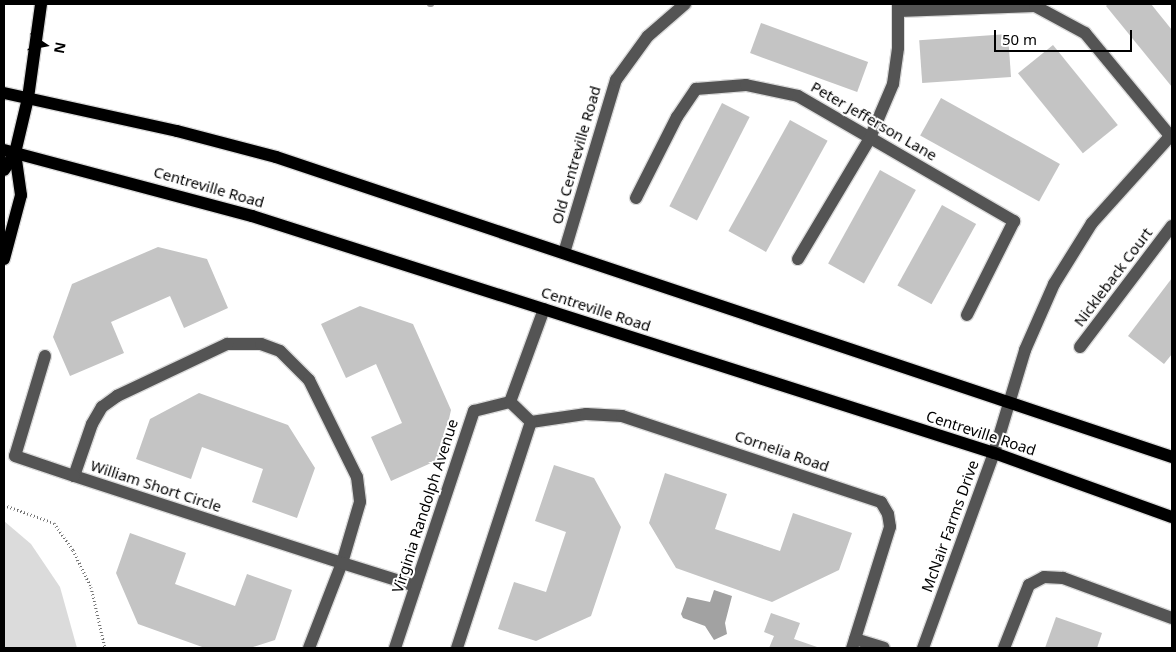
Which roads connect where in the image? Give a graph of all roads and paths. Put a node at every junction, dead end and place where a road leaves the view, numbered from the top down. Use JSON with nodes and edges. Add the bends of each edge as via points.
{"nodes":[{"id":1,"x":41,"y":4,"type":"edge"},
{"id":2,"x":685,"y":4,"type":"edge"},
{"id":3,"x":899,"y":7,"type":"edge"},
{"id":4,"x":4,"y":93,"type":"edge"},
{"id":5,"x":28,"y":98,"type":"junction"},
{"id":6,"x":1172,"y":136,"type":"edge"},
{"id":7,"x":870,"y":138,"type":"junction"},
{"id":8,"x":9,"y":151,"type":"edge"},
{"id":9,"x":4,"y":170,"type":"edge"},
{"id":10,"x":636,"y":198,"type":"dead end"},
{"id":11,"x":1172,"y":226,"type":"edge"},
{"id":12,"x":564,"y":253,"type":"junction"},
{"id":13,"x":4,"y":259,"type":"edge"},
{"id":14,"x":798,"y":259,"type":"dead end"},
{"id":15,"x":544,"y":309,"type":"junction"},
{"id":16,"x":967,"y":315,"type":"dead end"},
{"id":17,"x":1080,"y":347,"type":"dead end"},
{"id":18,"x":45,"y":356,"type":"dead end"},
{"id":19,"x":510,"y":402,"type":"junction"},
{"id":20,"x":1008,"y":403,"type":"junction"},
{"id":21,"x":530,"y":422,"type":"junction"},
{"id":22,"x":994,"y":454,"type":"junction"},
{"id":23,"x":1172,"y":457,"type":"edge"},
{"id":24,"x":74,"y":476,"type":"junction"},
{"id":25,"x":4,"y":505,"type":"edge"},
{"id":26,"x":1172,"y":517,"type":"edge"},
{"id":27,"x":342,"y":563,"type":"junction"},
{"id":28,"x":416,"y":586,"type":"junction"},
{"id":29,"x":1172,"y":618,"type":"edge"},
{"id":30,"x":854,"y":644,"type":"edge"},
{"id":31,"x":105,"y":648,"type":"edge"},
{"id":32,"x":309,"y":648,"type":"edge"},
{"id":33,"x":395,"y":648,"type":"edge"},
{"id":34,"x":457,"y":648,"type":"edge"},
{"id":35,"x":884,"y":648,"type":"edge"},
{"id":36,"x":923,"y":648,"type":"edge"},
{"id":37,"x":1004,"y":648,"type":"edge"}],
"edges":[{"from":1,"to":5,"type":"main road"},
{"from":2,"to":12,"type":"street","name":"Old Centreville Road","via":[[648,36],[616,80]]},
{"from":3,"to":6,"type":"street","via":[[1035,6],[1085,32]]},
{"from":3,"to":7,"type":"street","via":[[892,84]]},
{"from":4,"to":5,"type":"main road"},
{"from":5,"to":8,"type":"main road"},
{"from":5,"to":12,"type":"main road","via":[[177,131],[276,158]]},
{"from":6,"to":20,"type":"street","name":"McNair Farms Drive","via":[[1092,223],[1054,284],[1025,350]]},
{"from":7,"to":10,"type":"street","name":"Peter Jefferson Lane","via":[[798,96],[746,85],[696,89],[677,117]]},
{"from":7,"to":14,"type":"street"},
{"from":7,"to":16,"type":"street","name":"Peter Jefferson Lane","via":[[1014,222]]},
{"from":8,"to":9,"type":"main road"},
{"from":8,"to":13,"type":"main road","via":[[21,195]]},
{"from":8,"to":15,"type":"main road","name":"Centreville Road","via":[[243,213]]},
{"from":11,"to":17,"type":"street","name":"Nickleback Court"},
{"from":12,"to":20,"type":"main road"},
{"from":15,"to":19,"type":"street"},
{"from":15,"to":22,"type":"main road","name":"Centreville Road"},
{"from":18,"to":24,"type":"street","via":[[15,456]]},
{"from":19,"to":21,"type":"street"},
{"from":19,"to":28,"type":"street","name":"Virginia Randolph Avenue","via":[[474,411]]},
{"from":20,"to":22,"type":"street","name":"McNair Farms Drive"},
{"from":20,"to":23,"type":"main road"},
{"from":21,"to":30,"type":"street","name":"Cornelia Road","via":[[586,414],[622,416],[881,502],[888,514],[890,527]]},
{"from":21,"to":34,"type":"street"},
{"from":22,"to":26,"type":"main road","name":"Centreville Road"},
{"from":22,"to":36,"type":"street","name":"McNair Farms Drive"},
{"from":24,"to":27,"type":"street","name":"William Short Circle"},
{"from":24,"to":27,"type":"street","name":"William Short Circle","via":[[92,424],[102,407],[110,401],[227,344],[261,344],[280,352],[309,380],[357,477],[360,502]]},
{"from":25,"to":31,"type":"path","via":[[54,523],[59,530],[73,550],[91,588]]},
{"from":27,"to":28,"type":"street"},
{"from":27,"to":32,"type":"street","name":"William Short Circle"},
{"from":28,"to":33,"type":"street","name":"Virginia Randolph Avenue"},
{"from":29,"to":37,"type":"street","via":[[1062,578],[1044,577],[1029,584]]},
{"from":30,"to":35,"type":"street","name":"Cornelia Road"}]}
